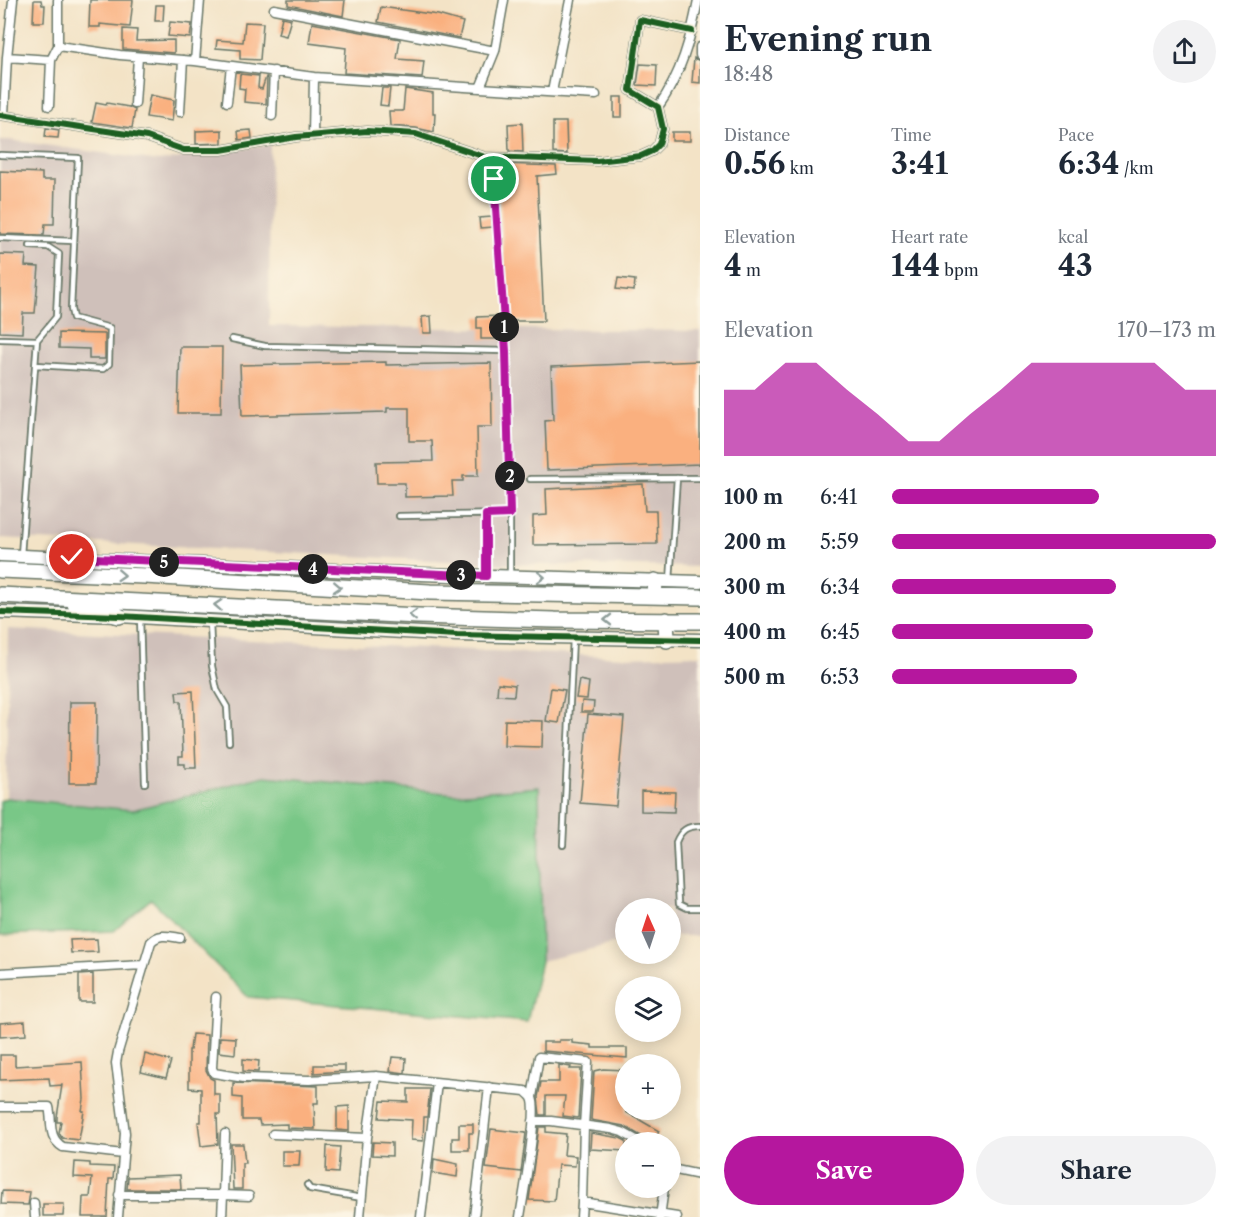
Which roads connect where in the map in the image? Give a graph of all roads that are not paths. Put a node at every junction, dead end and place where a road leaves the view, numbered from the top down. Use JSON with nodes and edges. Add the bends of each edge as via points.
{"nodes":[{"id":1,"x":13,"y":0,"type":"edge"},
{"id":2,"x":58,"y":0,"type":"edge"},
{"id":3,"x":200,"y":0,"type":"edge"},
{"id":4,"x":504,"y":0,"type":"edge"},
{"id":5,"x":570,"y":0,"type":"edge"},
{"id":6,"x":698,"y":6,"type":"edge"},
{"id":7,"x":274,"y":9,"type":"dead end"},
{"id":8,"x":692,"y":32,"type":"junction"},
{"id":9,"x":58,"y":46,"type":"junction"},
{"id":10,"x":700,"y":47,"type":"edge"},
{"id":11,"x":495,"y":51,"type":"junction"},
{"id":12,"x":700,"y":55,"type":"edge"},
{"id":13,"x":7,"y":57,"type":"junction"},
{"id":14,"x":138,"y":57,"type":"junction"},
{"id":15,"x":51,"y":60,"type":"junction"},
{"id":16,"x":183,"y":60,"type":"junction"},
{"id":17,"x":195,"y":61,"type":"junction"},
{"id":18,"x":231,"y":66,"type":"junction"},
{"id":19,"x":274,"y":71,"type":"junction"},
{"id":20,"x":314,"y":77,"type":"junction"},
{"id":21,"x":480,"y":88,"type":"junction"},
{"id":22,"x":552,"y":92,"type":"junction"},
{"id":23,"x":596,"y":95,"type":"dead end"},
{"id":24,"x":227,"y":102,"type":"dead end"},
{"id":25,"x":135,"y":104,"type":"dead end"},
{"id":26,"x":49,"y":106,"type":"dead end"},
{"id":27,"x":658,"y":107,"type":"junction"},
{"id":28,"x":180,"y":112,"type":"dead end"},
{"id":29,"x":2,"y":115,"type":"edge"},
{"id":30,"x":272,"y":116,"type":"dead end"},
{"id":31,"x":313,"y":136,"type":"junction"},
{"id":32,"x":0,"y":155,"type":"edge"},
{"id":33,"x":494,"y":179,"type":"dead end"},
{"id":34,"x":0,"y":238,"type":"edge"},
{"id":35,"x":74,"y":241,"type":"junction"},
{"id":36,"x":30,"y":246,"type":"dead end"},
{"id":37,"x":0,"y":339,"type":"edge"},
{"id":38,"x":232,"y":339,"type":"dead end"},
{"id":39,"x":37,"y":340,"type":"junction"},
{"id":40,"x":506,"y":351,"type":"junction"},
{"id":41,"x":36,"y":365,"type":"junction"},
{"id":42,"x":677,"y":478,"type":"junction"},
{"id":43,"x":700,"y":478,"type":"edge"},
{"id":44,"x":531,"y":479,"type":"dead end"},
{"id":45,"x":510,"y":514,"type":"junction"},
{"id":46,"x":486,"y":515,"type":"junction"},
{"id":47,"x":399,"y":516,"type":"dead end"},
{"id":48,"x":0,"y":555,"type":"edge"},
{"id":49,"x":21,"y":555,"type":"junction"},
{"id":50,"x":0,"y":570,"type":"edge"},
{"id":51,"x":486,"y":576,"type":"junction"},
{"id":52,"x":510,"y":577,"type":"junction"},
{"id":53,"x":700,"y":582,"type":"edge"},
{"id":54,"x":660,"y":586,"type":"junction"},
{"id":55,"x":0,"y":595,"type":"edge"},
{"id":56,"x":34,"y":596,"type":"junction"},
{"id":57,"x":700,"y":597,"type":"edge"},
{"id":58,"x":0,"y":612,"type":"edge"},
{"id":59,"x":119,"y":616,"type":"junction"},
{"id":60,"x":140,"y":618,"type":"junction"},
{"id":61,"x":666,"y":620,"type":"junction"},
{"id":62,"x":700,"y":621,"type":"edge"},
{"id":63,"x":210,"y":622,"type":"junction"},
{"id":64,"x":573,"y":637,"type":"junction"},
{"id":65,"x":667,"y":640,"type":"junction"},
{"id":66,"x":700,"y":640,"type":"edge"},
{"id":67,"x":229,"y":742,"type":"dead end"},
{"id":68,"x":145,"y":783,"type":"dead end"},
{"id":69,"x":700,"y":826,"type":"edge"},
{"id":70,"x":563,"y":845,"type":"dead end"},
{"id":71,"x":700,"y":908,"type":"edge"},
{"id":72,"x":180,"y":938,"type":"dead end"},
{"id":73,"x":143,"y":965,"type":"junction"},
{"id":74,"x":0,"y":973,"type":"edge"},
{"id":75,"x":216,"y":997,"type":"dead end"},
{"id":76,"x":376,"y":1076,"type":"junction"},
{"id":77,"x":437,"y":1083,"type":"junction"},
{"id":78,"x":489,"y":1087,"type":"junction"},
{"id":79,"x":531,"y":1097,"type":"junction"},
{"id":80,"x":0,"y":1107,"type":"edge"},
{"id":81,"x":533,"y":1121,"type":"junction"},
{"id":82,"x":584,"y":1126,"type":"junction"},
{"id":83,"x":622,"y":1132,"type":"edge"},
{"id":84,"x":225,"y":1134,"type":"dead end"},
{"id":85,"x":273,"y":1134,"type":"dead end"},
{"id":86,"x":367,"y":1138,"type":"junction"},
{"id":87,"x":123,"y":1154,"type":"junction"},
{"id":88,"x":681,"y":1171,"type":"edge"},
{"id":89,"x":700,"y":1175,"type":"edge"},
{"id":90,"x":307,"y":1185,"type":"dead end"},
{"id":91,"x":119,"y":1195,"type":"junction"},
{"id":92,"x":224,"y":1195,"type":"junction"},
{"id":93,"x":249,"y":1196,"type":"dead end"},
{"id":94,"x":362,"y":1198,"type":"junction"},
{"id":95,"x":663,"y":1198,"type":"edge"},
{"id":96,"x":582,"y":1202,"type":"junction"},
{"id":97,"x":34,"y":1203,"type":"dead end"},
{"id":98,"x":660,"y":1216,"type":"edge"},
{"id":99,"x":35,"y":1217,"type":"edge"},
{"id":100,"x":118,"y":1217,"type":"edge"},
{"id":101,"x":222,"y":1217,"type":"edge"},
{"id":102,"x":360,"y":1217,"type":"edge"},
{"id":103,"x":421,"y":1217,"type":"edge"},
{"id":104,"x":474,"y":1217,"type":"edge"},
{"id":105,"x":520,"y":1217,"type":"edge"},
{"id":106,"x":581,"y":1217,"type":"edge"},
{"id":107,"x":677,"y":1217,"type":"edge"}],
"edges":[{"from":1,"to":13,"type":"street"},
{"from":2,"to":9,"type":"street"},
{"from":3,"to":17,"type":"street"},
{"from":4,"to":11,"type":"street"},
{"from":5,"to":22,"type":"street"},
{"from":6,"to":8,"type":"street"},
{"from":7,"to":11,"type":"street"},
{"from":8,"to":27,"type":"street","via":[[680,68]]},
{"from":8,"to":27,"type":"street","via":[[640,20],[630,90]]},
{"from":9,"to":14,"type":"street"},
{"from":9,"to":15,"type":"street"},
{"from":10,"to":12,"type":"street"},
{"from":11,"to":21,"type":"street"},
{"from":13,"to":15,"type":"street"},
{"from":13,"to":29,"type":"street"},
{"from":14,"to":16,"type":"street"},
{"from":14,"to":25,"type":"street"},
{"from":15,"to":26,"type":"street"},
{"from":16,"to":17,"type":"street"},
{"from":16,"to":28,"type":"street"},
{"from":17,"to":18,"type":"street"},
{"from":18,"to":19,"type":"street"},
{"from":18,"to":24,"type":"street"},
{"from":19,"to":20,"type":"street"},
{"from":19,"to":30,"type":"street"},
{"from":20,"to":21,"type":"street"},
{"from":20,"to":31,"type":"street"},
{"from":21,"to":22,"type":"street"},
{"from":22,"to":23,"type":"street"},
{"from":27,"to":31,"type":"street","via":[[663,129],[660,144],[641,156],[597,161],[485,157],[416,134],[367,131]]},
{"from":29,"to":31,"type":"street","via":[[147,137],[184,150],[221,150]]},
{"from":32,"to":35,"type":"lane","via":[[78,158]]},
{"from":33,"to":40,"type":"lane"},
{"from":34,"to":35,"type":"lane"},
{"from":35,"to":41,"type":"lane","via":[[73,318],[110,328],[109,364],[103,369]]},
{"from":36,"to":39,"type":"lane","via":[[48,247],[59,255],[57,317]]},
{"from":37,"to":39,"type":"lane"},
{"from":38,"to":40,"type":"lane","via":[[265,346]]},
{"from":39,"to":41,"type":"lane"},
{"from":40,"to":45,"type":"lane"},
{"from":41,"to":49,"type":"lane"},
{"from":42,"to":43,"type":"lane"},
{"from":42,"to":44,"type":"lane"},
{"from":42,"to":54,"type":"lane"},
{"from":45,"to":46,"type":"lane"},
{"from":45,"to":52,"type":"lane"},
{"from":46,"to":47,"type":"lane"},
{"from":46,"to":51,"type":"lane"},
{"from":48,"to":49,"type":"street"},
{"from":49,"to":51,"type":"street"},
{"from":50,"to":54,"type":"highway","one_way":true,"via":[[430,592]]},
{"from":51,"to":52,"type":"street"},
{"from":52,"to":54,"type":"street","one_way":true},
{"from":53,"to":54,"type":"street"},
{"from":54,"to":57,"type":"highway","via":[[678,596]]},
{"from":55,"to":56,"type":"highway"},
{"from":56,"to":59,"type":"highway"},
{"from":61,"to":56,"type":"highway","one_way":true,"via":[[418,616]]},
{"from":58,"to":59,"type":"street"},
{"from":59,"to":60,"type":"street"},
{"from":60,"to":63,"type":"street"},
{"from":60,"to":68,"type":"lane"},
{"from":61,"to":62,"type":"highway"},
{"from":61,"to":65,"type":"highway"},
{"from":63,"to":64,"type":"street"},
{"from":63,"to":67,"type":"lane","via":[[212,666],[217,690],[227,708]]},
{"from":64,"to":65,"type":"street"},
{"from":64,"to":70,"type":"lane"},
{"from":65,"to":66,"type":"street"},
{"from":69,"to":71,"type":"lane","via":[[685,828],[676,842],[679,904]]},
{"from":72,"to":73,"type":"street","via":[[156,937]]},
{"from":73,"to":74,"type":"street"},
{"from":73,"to":87,"type":"street","via":[[116,1063],[124,1117]]},
{"from":75,"to":76,"type":"street","via":[[212,1068],[215,1074],[309,1080]]},
{"from":76,"to":77,"type":"street"},
{"from":76,"to":86,"type":"street"},
{"from":77,"to":78,"type":"street"},
{"from":77,"to":103,"type":"street"},
{"from":78,"to":79,"type":"street","via":[[525,1091]]},
{"from":78,"to":104,"type":"street"},
{"from":79,"to":81,"type":"street"},
{"from":79,"to":82,"type":"street","via":[[539,1057],[588,1062]]},
{"from":80,"to":87,"type":"street","via":[[49,1107],[51,1133],[63,1147]]},
{"from":81,"to":82,"type":"street"},
{"from":81,"to":105,"type":"street"},
{"from":82,"to":83,"type":"street"},
{"from":82,"to":96,"type":"street"},
{"from":84,"to":92,"type":"street"},
{"from":85,"to":86,"type":"street"},
{"from":86,"to":94,"type":"street"},
{"from":87,"to":91,"type":"street"},
{"from":88,"to":89,"type":"street"},
{"from":90,"to":94,"type":"lane","via":[[310,1189]]},
{"from":91,"to":92,"type":"street"},
{"from":91,"to":100,"type":"street"},
{"from":92,"to":93,"type":"street"},
{"from":92,"to":101,"type":"street"},
{"from":94,"to":102,"type":"street"},
{"from":95,"to":98,"type":"street"},
{"from":96,"to":98,"type":"street"},
{"from":96,"to":106,"type":"street"},
{"from":97,"to":99,"type":"street"},
{"from":98,"to":107,"type":"street"}]}
